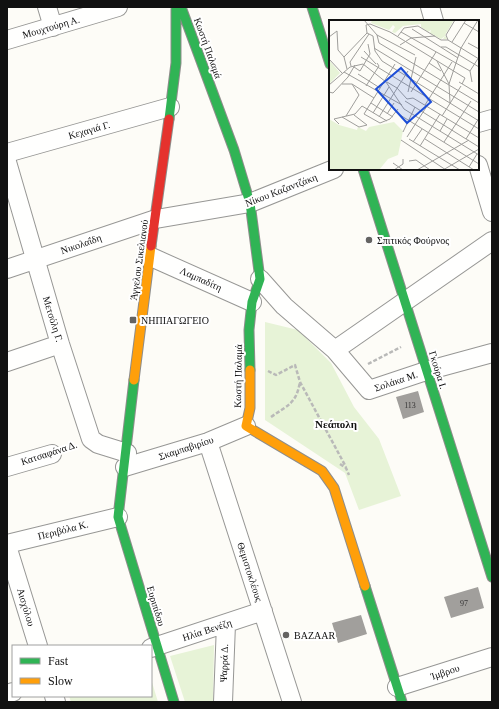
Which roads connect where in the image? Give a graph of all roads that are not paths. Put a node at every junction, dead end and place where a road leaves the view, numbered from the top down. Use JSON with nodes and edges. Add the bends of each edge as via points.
{"nodes":[{"id":1,"x":47,"y":7,"type":"edge"},
{"id":2,"x":118,"y":7,"type":"edge"},
{"id":3,"x":176,"y":7,"type":"edge"},
{"id":4,"x":181,"y":7,"type":"edge"},
{"id":5,"x":312,"y":7,"type":"edge"},
{"id":6,"x":430,"y":7,"type":"edge"},
{"id":7,"x":434,"y":20,"type":"edge"},
{"id":8,"x":53,"y":27,"type":"junction"},
{"id":9,"x":7,"y":40,"type":"edge"},
{"id":10,"x":329,"y":61,"type":"edge"},
{"id":11,"x":170,"y":106,"type":"junction"},
{"id":12,"x":492,"y":120,"type":"edge"},
{"id":13,"x":479,"y":123,"type":"edge"},
{"id":14,"x":7,"y":153,"type":"edge"},
{"id":15,"x":7,"y":162,"type":"edge"},
{"id":16,"x":479,"y":168,"type":"edge"},
{"id":17,"x":332,"y":170,"type":"edge"},
{"id":18,"x":363,"y":170,"type":"edge"},
{"id":19,"x":250,"y":203,"type":"junction"},
{"id":20,"x":492,"y":212,"type":"edge"},
{"id":21,"x":156,"y":219,"type":"junction"},
{"id":22,"x":492,"y":241,"type":"edge"},
{"id":23,"x":149,"y":256,"type":"junction"},
{"id":24,"x":35,"y":260,"type":"junction"},
{"id":25,"x":7,"y":269,"type":"edge"},
{"id":26,"x":260,"y":279,"type":"junction"},
{"id":27,"x":252,"y":302,"type":"junction"},
{"id":28,"x":405,"y":302,"type":"junction"},
{"id":29,"x":60,"y":344,"type":"junction"},
{"id":30,"x":335,"y":350,"type":"junction"},
{"id":31,"x":492,"y":352,"type":"edge"},
{"id":32,"x":7,"y":362,"type":"edge"},
{"id":33,"x":426,"y":371,"type":"junction"},
{"id":34,"x":246,"y":426,"type":"junction"},
{"id":35,"x":208,"y":442,"type":"junction"},
{"id":36,"x":52,"y":454,"type":"road end"},
{"id":37,"x":126,"y":460,"type":"junction"},
{"id":38,"x":7,"y":467,"type":"edge"},
{"id":39,"x":118,"y":517,"type":"junction"},
{"id":40,"x":7,"y":545,"type":"edge"},
{"id":41,"x":492,"y":577,"type":"edge"},
{"id":42,"x":263,"y":611,"type":"junction"},
{"id":43,"x":226,"y":624,"type":"junction"},
{"id":44,"x":38,"y":645,"type":"edge"},
{"id":45,"x":154,"y":647,"type":"edge"},
{"id":46,"x":492,"y":657,"type":"edge"},
{"id":47,"x":400,"y":694,"type":"edge"},
{"id":48,"x":174,"y":702,"type":"edge"},
{"id":49,"x":223,"y":702,"type":"edge"},
{"id":50,"x":292,"y":702,"type":"edge"}],
"edges":[{"from":1,"to":8,"type":"street"},
{"from":2,"to":8,"type":"street","name":"Μουχτούρη Α."},
{"from":3,"to":11,"type":"street","name":"Άγγελου Σικελιανού","via":[[177,48]]},
{"from":4,"to":19,"type":"street","name":"Κωστή Παλαμά","via":[[234,150]]},
{"from":5,"to":10,"type":"street"},
{"from":6,"to":7,"type":"street"},
{"from":8,"to":9,"type":"street","name":"Μουχτούρη Α."},
{"from":11,"to":14,"type":"street","name":"Κεχαγιά Γ."},
{"from":11,"to":21,"type":"street","name":"Άγγελου Σικελιανού"},
{"from":12,"to":13,"type":"street"},
{"from":15,"to":24,"type":"street","name":"Μετσόλη Γ."},
{"from":16,"to":20,"type":"street"},
{"from":17,"to":19,"type":"street","name":"Νίκου Καζαντζάκη"},
{"from":18,"to":28,"type":"street","name":"Γκούρα Ι."},
{"from":19,"to":21,"type":"street","name":"Νίκου Καζαντζάκη"},
{"from":19,"to":26,"type":"street","name":"Κωστή Παλαμά"},
{"from":21,"to":23,"type":"street","name":"Άγγελου Σικελιανού"},
{"from":21,"to":24,"type":"street","name":"Νικολαΐδη"},
{"from":22,"to":28,"type":"street"},
{"from":23,"to":27,"type":"street","name":"Λαμπαδίτη"},
{"from":23,"to":37,"type":"street","name":"Άγγελου Σικελιανού"},
{"from":24,"to":25,"type":"street","name":"Νικολαΐδη"},
{"from":24,"to":29,"type":"street","name":"Μετσόλη Γ."},
{"from":26,"to":27,"type":"street","name":"Κωστή Παλαμά"},
{"from":26,"to":30,"type":"street","via":[[284,306]]},
{"from":27,"to":34,"type":"street","name":"Κωστή Παλαμά","via":[[249,330],[250,408]]},
{"from":28,"to":30,"type":"street"},
{"from":28,"to":33,"type":"street","name":"Γκούρα Ι."},
{"from":29,"to":32,"type":"street"},
{"from":29,"to":37,"type":"street","name":"Μετσόλη Γ.","via":[[91,439]]},
{"from":30,"to":33,"type":"street","name":"Σολάκα Μ.","via":[[369,390]]},
{"from":31,"to":33,"type":"street","name":"Σολάκα Μ."},
{"from":33,"to":41,"type":"street","name":"Γκούρα Ι."},
{"from":34,"to":35,"type":"street","name":"Σκαμπαβιρίου"},
{"from":34,"to":47,"type":"street","via":[[322,471],[334,488]]},
{"from":35,"to":37,"type":"street","name":"Σκαμπαβιρίου"},
{"from":35,"to":42,"type":"street","name":"Θεμιστοκλέους"},
{"from":36,"to":38,"type":"street","name":"Κατσαφάνα Δ."},
{"from":37,"to":39,"type":"street","name":"Άγγελου Σικελιανού"},
{"from":39,"to":40,"type":"street","name":"Περιβόλα Κ."},
{"from":39,"to":45,"type":"street","name":"Ευριπίδου"},
{"from":40,"to":44,"type":"street","name":"Αισχύλου"},
{"from":42,"to":43,"type":"street","name":"Ηλία Βενέζη"},
{"from":42,"to":50,"type":"street","name":"Θεμιστοκλέους"},
{"from":43,"to":45,"type":"street","name":"Ηλία Βενέζη"},
{"from":43,"to":49,"type":"street","name":"Ψαρρά Δ."},
{"from":45,"to":48,"type":"street","name":"Ευριπίδου"},
{"from":46,"to":47,"type":"street","name":"Ίμβρου"}]}
